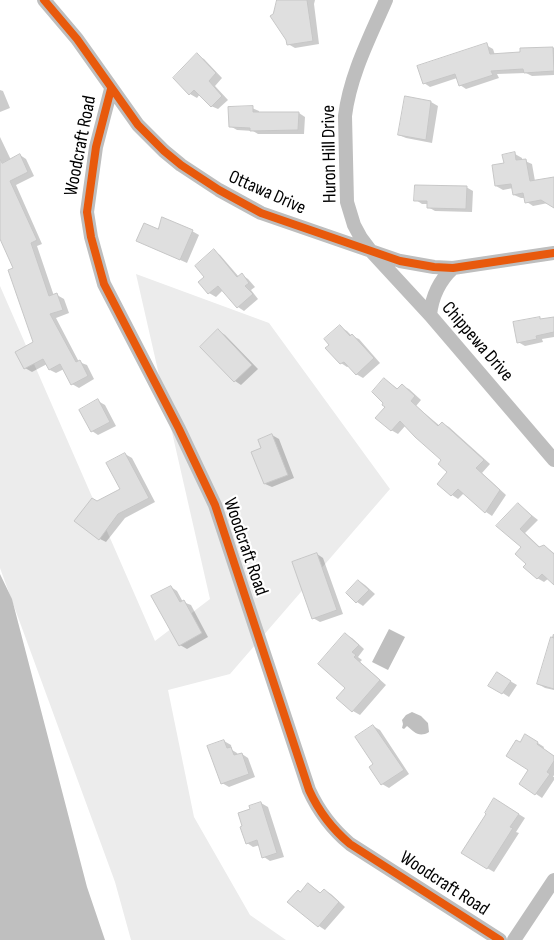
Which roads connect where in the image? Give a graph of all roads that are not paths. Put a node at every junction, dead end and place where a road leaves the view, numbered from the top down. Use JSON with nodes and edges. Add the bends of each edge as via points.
{"nodes":[{"id":1,"x":44,"y":0,"type":"edge"},
{"id":2,"x":386,"y":0,"type":"edge"},
{"id":3,"x":111,"y":89,"type":"junction"},
{"id":4,"x":370,"y":250,"type":"junction"},
{"id":5,"x":554,"y":253,"type":"edge"},
{"id":6,"x":453,"y":268,"type":"junction"},
{"id":7,"x":430,"y":315,"type":"junction"},
{"id":8,"x":554,"y":460,"type":"edge"},
{"id":9,"x":554,"y":880,"type":"edge"},
{"id":10,"x":500,"y":940,"type":"edge"},
{"id":11,"x":514,"y":940,"type":"edge"}],
"edges":[{"from":1,"to":3,"type":"street","name":"Ottawa Drive","via":[[77,39]]},
{"from":2,"to":4,"type":"street","name":"Huron Hill Drive","via":[[353,79],[346,116],[347,202],[354,225]]},
{"from":3,"to":4,"type":"street","name":"Ottawa Drive","via":[[138,125],[164,151],[219,190],[261,213]]},
{"from":3,"to":10,"type":"street","name":"Woodcraft Road","via":[[96,147],[87,212],[96,259],[104,284],[180,429],[215,505],[314,802],[329,824],[350,844]]},
{"from":4,"to":6,"type":"street","name":"Ottawa Drive","via":[[415,265]]},
{"from":4,"to":7,"type":"street","name":"Chippewa Drive"},
{"from":5,"to":6,"type":"street","name":"Ottawa Drive"},
{"from":6,"to":7,"type":"street","via":[[437,289]]},
{"from":7,"to":8,"type":"street","name":"Chippewa Drive"},
{"from":9,"to":11,"type":"street"}]}
